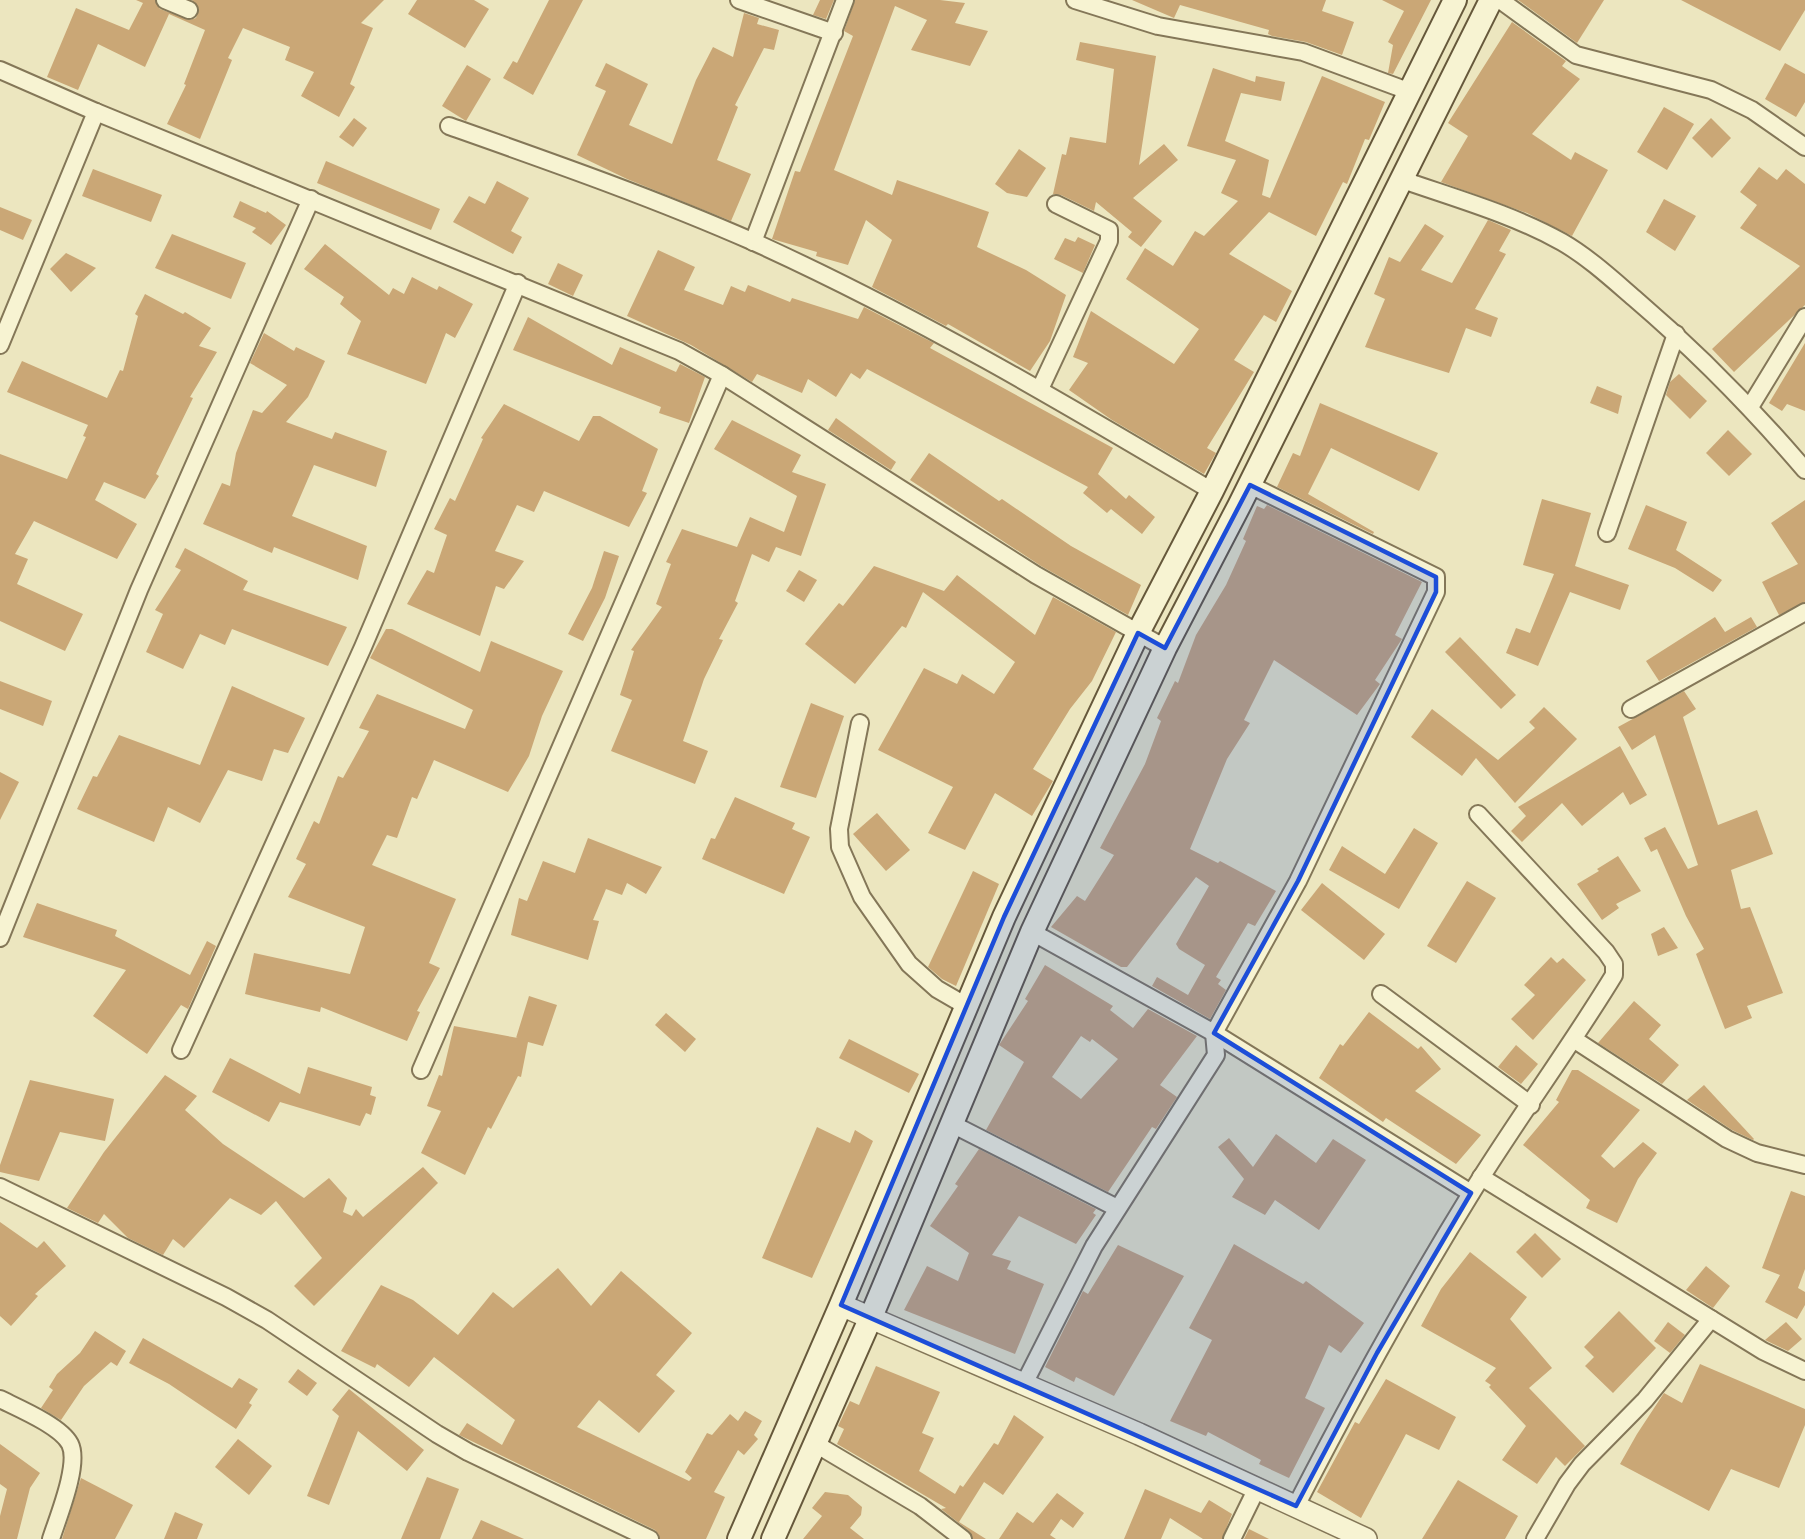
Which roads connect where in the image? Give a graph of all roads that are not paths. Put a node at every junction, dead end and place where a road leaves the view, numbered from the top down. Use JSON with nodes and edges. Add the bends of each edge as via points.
{"nodes":[{"id":1,"x":165,"y":0,"type":"edge"},
{"id":2,"x":739,"y":0,"type":"edge"},
{"id":3,"x":845,"y":0,"type":"edge"},
{"id":4,"x":1076,"y":0,"type":"edge"},
{"id":5,"x":1455,"y":0,"type":"edge"},
{"id":6,"x":1491,"y":0,"type":"edge"},
{"id":7,"x":1500,"y":0,"type":"edge"},
{"id":8,"x":189,"y":10,"type":"dead end"},
{"id":9,"x":834,"y":33,"type":"junction"},
{"id":10,"x":0,"y":70,"type":"edge"},
{"id":11,"x":1408,"y":92,"type":"junction"},
{"id":12,"x":96,"y":112,"type":"junction"},
{"id":13,"x":449,"y":126,"type":"dead end"},
{"id":14,"x":1805,"y":147,"type":"edge"},
{"id":15,"x":1400,"y":179,"type":"junction"},
{"id":16,"x":311,"y":199,"type":"junction"},
{"id":17,"x":1056,"y":204,"type":"dead end"},
{"id":18,"x":753,"y":242,"type":"junction"},
{"id":19,"x":518,"y":283,"type":"junction"},
{"id":20,"x":1805,"y":317,"type":"edge"},
{"id":21,"x":1676,"y":334,"type":"junction"},
{"id":22,"x":0,"y":345,"type":"edge"},
{"id":23,"x":722,"y":375,"type":"junction"},
{"id":24,"x":1040,"y":389,"type":"junction"},
{"id":25,"x":1750,"y":407,"type":"junction"},
{"id":26,"x":1805,"y":470,"type":"edge"},
{"id":27,"x":1250,"y":485,"type":"junction"},
{"id":28,"x":1212,"y":491,"type":"junction"},
{"id":29,"x":1607,"y":532,"type":"dead end"},
{"id":30,"x":1805,"y":612,"type":"edge"},
{"id":31,"x":1138,"y":633,"type":"junction"},
{"id":32,"x":1165,"y":648,"type":"junction"},
{"id":33,"x":1632,"y":709,"type":"dead end"},
{"id":34,"x":861,"y":723,"type":"dead end"},
{"id":35,"x":1478,"y":814,"type":"dead end"},
{"id":36,"x":1032,"y":932,"type":"junction"},
{"id":37,"x":0,"y":938,"type":"edge"},
{"id":38,"x":1381,"y":994,"type":"dead end"},
{"id":39,"x":968,"y":1007,"type":"junction"},
{"id":40,"x":1214,"y":1033,"type":"junction"},
{"id":41,"x":1575,"y":1040,"type":"junction"},
{"id":42,"x":182,"y":1050,"type":"dead end"},
{"id":43,"x":421,"y":1070,"type":"dead end"},
{"id":44,"x":1531,"y":1105,"type":"junction"},
{"id":45,"x":952,"y":1124,"type":"junction"},
{"id":46,"x":1805,"y":1165,"type":"edge"},
{"id":47,"x":1481,"y":1177,"type":"junction"},
{"id":48,"x":0,"y":1187,"type":"edge"},
{"id":49,"x":1471,"y":1193,"type":"junction"},
{"id":50,"x":1117,"y":1208,"type":"junction"},
{"id":51,"x":842,"y":1305,"type":"junction"},
{"id":52,"x":871,"y":1317,"type":"junction"},
{"id":53,"x":1711,"y":1319,"type":"junction"},
{"id":54,"x":1805,"y":1371,"type":"edge"},
{"id":55,"x":1024,"y":1384,"type":"junction"},
{"id":56,"x":0,"y":1398,"type":"edge"},
{"id":57,"x":814,"y":1443,"type":"junction"},
{"id":58,"x":1257,"y":1488,"type":"junction"},
{"id":59,"x":1296,"y":1506,"type":"junction"},
{"id":60,"x":51,"y":1539,"type":"edge"},
{"id":61,"x":650,"y":1539,"type":"edge"},
{"id":62,"x":739,"y":1539,"type":"edge"},
{"id":63,"x":773,"y":1539,"type":"edge"},
{"id":64,"x":963,"y":1539,"type":"edge"},
{"id":65,"x":1232,"y":1539,"type":"edge"},
{"id":66,"x":1366,"y":1539,"type":"edge"},
{"id":67,"x":1535,"y":1539,"type":"edge"}],
"edges":[{"from":1,"to":8,"type":"street"},
{"from":2,"to":9,"type":"street"},
{"from":3,"to":9,"type":"street"},
{"from":4,"to":11,"type":"street","via":[[1158,26],[1303,52]]},
{"from":5,"to":11,"type":"main road"},
{"from":6,"to":15,"type":"main road"},
{"from":7,"to":14,"type":"street","via":[[1576,56],[1711,90],[1752,110]]},
{"from":9,"to":18,"type":"street"},
{"from":10,"to":12,"type":"street"},
{"from":11,"to":28,"type":"main road"},
{"from":12,"to":16,"type":"street"},
{"from":12,"to":22,"type":"street"},
{"from":13,"to":18,"type":"street","via":[[613,185]]},
{"from":15,"to":21,"type":"street","via":[[1514,219],[1563,243]]},
{"from":15,"to":27,"type":"main road"},
{"from":16,"to":19,"type":"street"},
{"from":16,"to":37,"type":"street","via":[[139,590]]},
{"from":17,"to":24,"type":"street","via":[[1109,230],[1109,241]]},
{"from":18,"to":24,"type":"street","via":[[905,315]]},
{"from":19,"to":23,"type":"street","via":[[679,351]]},
{"from":19,"to":42,"type":"street","via":[[363,648]]},
{"from":20,"to":25,"type":"street"},
{"from":21,"to":25,"type":"street"},
{"from":21,"to":29,"type":"street"},
{"from":23,"to":31,"type":"street","via":[[1036,575]]},
{"from":23,"to":43,"type":"street"},
{"from":24,"to":28,"type":"street"},
{"from":25,"to":26,"type":"street"},
{"from":27,"to":32,"type":"main road"},
{"from":27,"to":40,"type":"street","via":[[1436,577],[1436,592],[1298,881]]},
{"from":28,"to":31,"type":"main road"},
{"from":30,"to":33,"type":"street"},
{"from":31,"to":32,"type":"street"},
{"from":31,"to":39,"type":"main road","via":[[1004,918]]},
{"from":32,"to":36,"type":"main road"},
{"from":34,"to":39,"type":"street","via":[[838,829],[840,847],[862,897],[909,964],[937,989]]},
{"from":35,"to":41,"type":"street","via":[[1614,964],[1614,975]]},
{"from":36,"to":40,"type":"street"},
{"from":36,"to":45,"type":"main road"},
{"from":38,"to":44,"type":"street"},
{"from":39,"to":51,"type":"main road"},
{"from":40,"to":49,"type":"street"},
{"from":40,"to":50,"type":"street","via":[[1216,1055]]},
{"from":41,"to":44,"type":"street"},
{"from":41,"to":46,"type":"street","via":[[1727,1139],[1757,1153]]},
{"from":44,"to":47,"type":"street"},
{"from":45,"to":50,"type":"street"},
{"from":45,"to":52,"type":"main road"},
{"from":47,"to":49,"type":"street"},
{"from":47,"to":53,"type":"street"},
{"from":48,"to":61,"type":"street","via":[[226,1297],[458,1446]]},
{"from":49,"to":59,"type":"street","via":[[1377,1353]]},
{"from":50,"to":55,"type":"street"},
{"from":51,"to":52,"type":"street"},
{"from":51,"to":62,"type":"main road"},
{"from":52,"to":55,"type":"street"},
{"from":52,"to":57,"type":"main road"},
{"from":53,"to":54,"type":"street"},
{"from":53,"to":67,"type":"street","via":[[1652,1392],[1582,1464]]},
{"from":55,"to":58,"type":"street"},
{"from":56,"to":60,"type":"street","via":[[56,1430],[70,1444],[72,1462]]},
{"from":57,"to":63,"type":"main road"},
{"from":57,"to":64,"type":"street","via":[[920,1506]]},
{"from":58,"to":59,"type":"street"},
{"from":58,"to":65,"type":"street"},
{"from":59,"to":66,"type":"street"}]}
